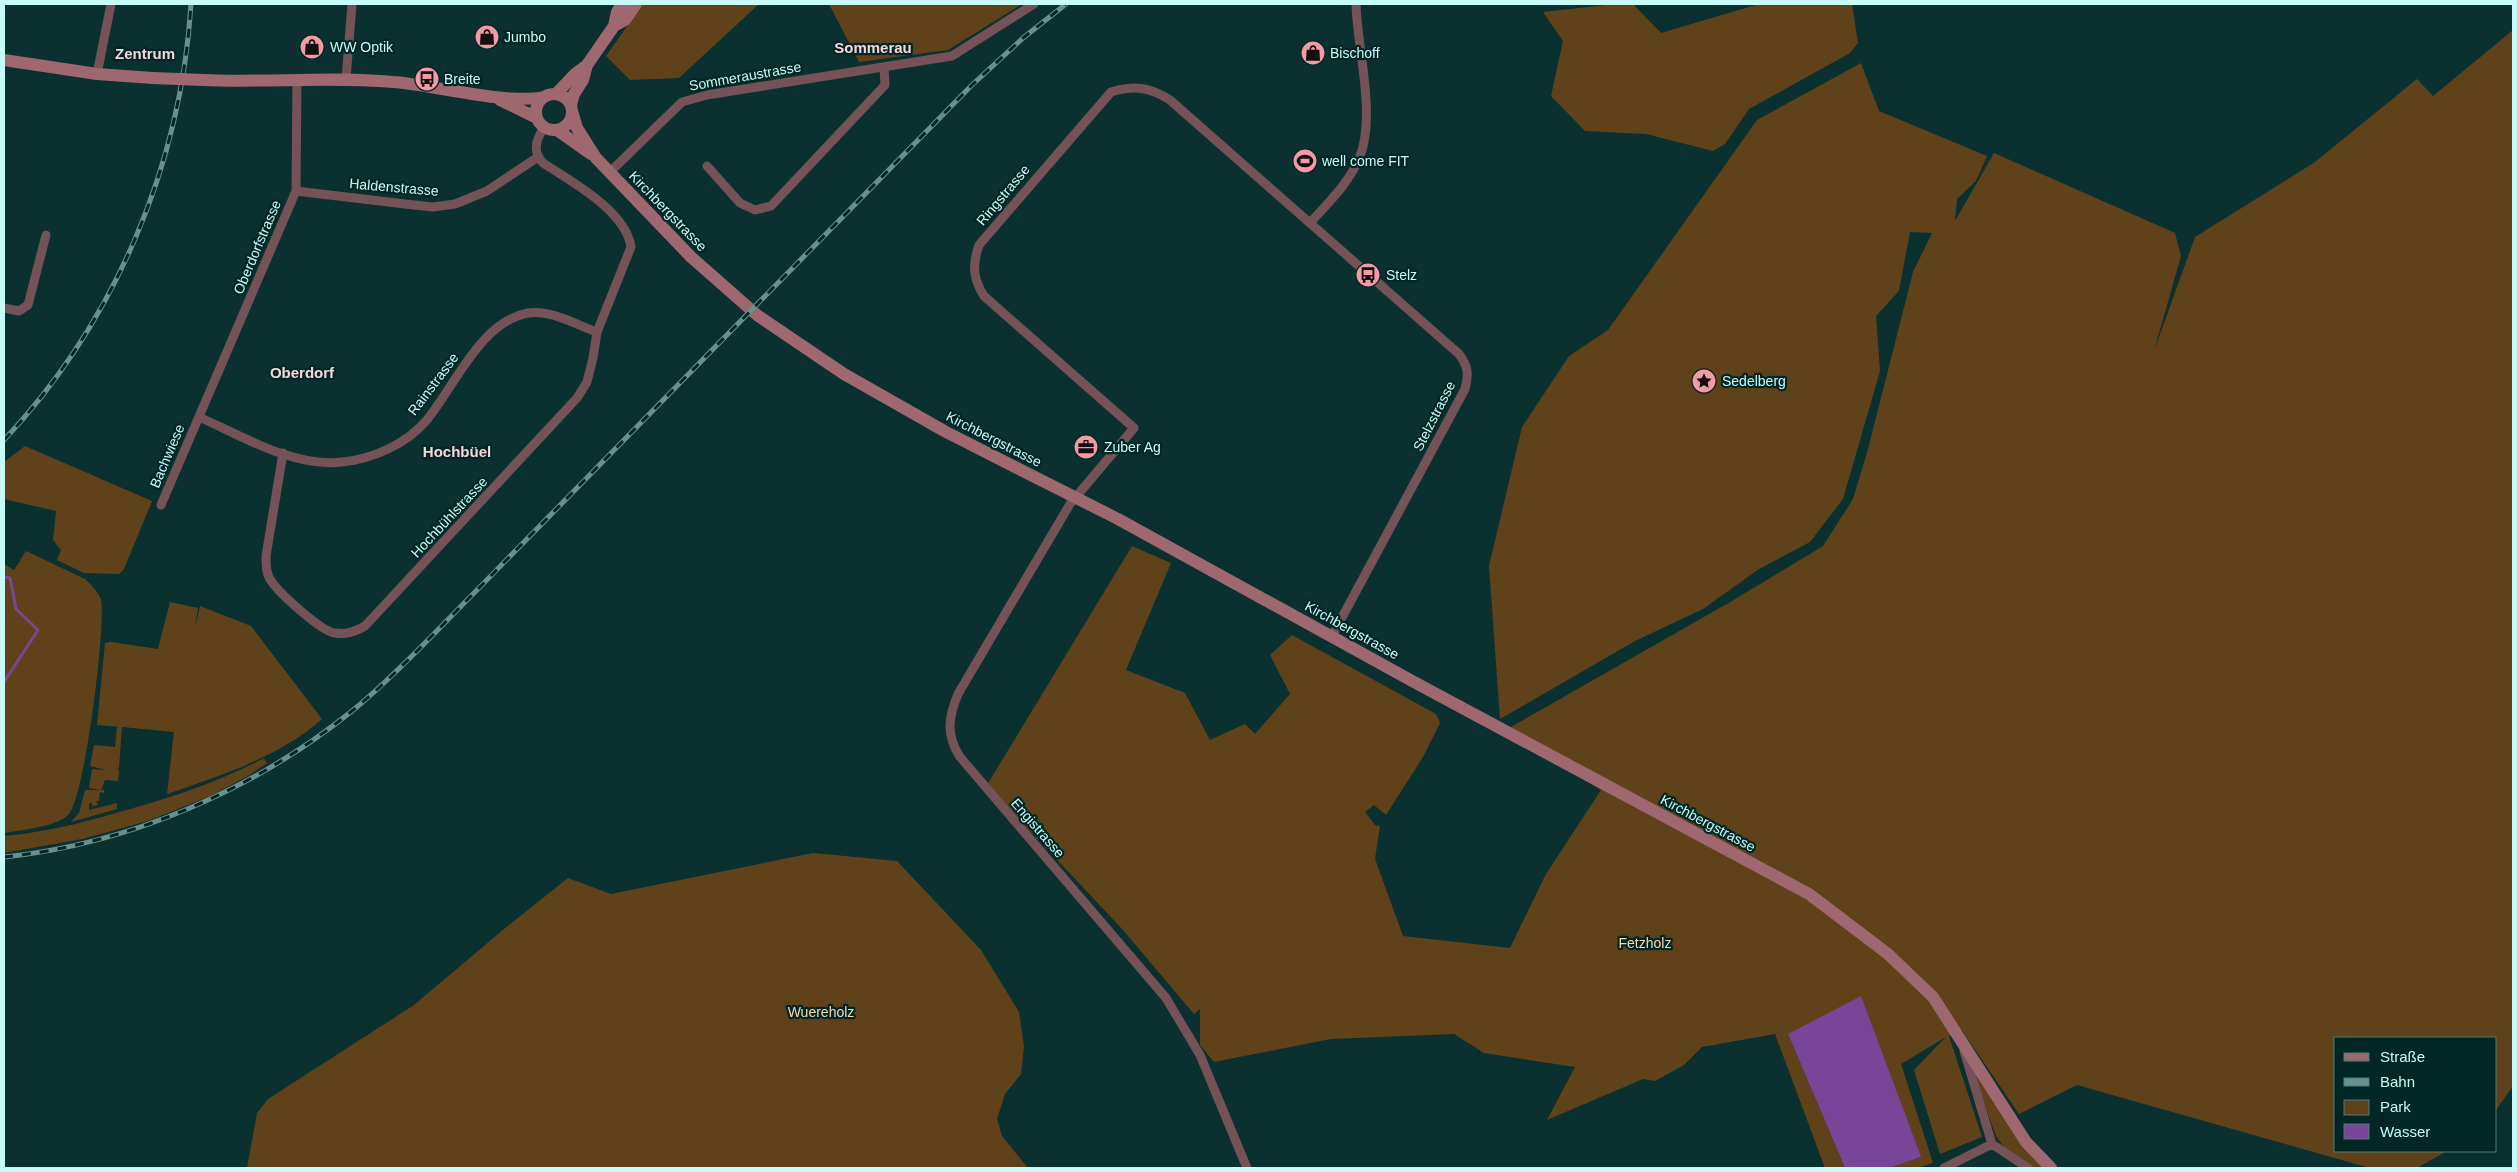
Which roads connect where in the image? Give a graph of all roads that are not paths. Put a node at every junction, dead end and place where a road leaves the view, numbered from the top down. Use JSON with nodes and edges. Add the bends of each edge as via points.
{"nodes":[{"id":1,"x":111,"y":4,"type":"edge"},
{"id":2,"x":352,"y":4,"type":"edge"},
{"id":3,"x":622,"y":4,"type":"edge"},
{"id":4,"x":636,"y":4,"type":"edge"},
{"id":5,"x":1034,"y":4,"type":"edge"},
{"id":6,"x":1356,"y":4,"type":"edge"},
{"id":7,"x":614,"y":26,"type":"junction"},
{"id":8,"x":4,"y":60,"type":"edge"},
{"id":9,"x":587,"y":65,"type":"junction"},
{"id":10,"x":884,"y":67,"type":"junction"},
{"id":11,"x":97,"y":74,"type":"junction"},
{"id":12,"x":297,"y":79,"type":"junction"},
{"id":13,"x":346,"y":79,"type":"junction"},
{"id":14,"x":550,"y":95,"type":"junction"},
{"id":15,"x":491,"y":96,"type":"junction"},
{"id":16,"x":571,"y":108,"type":"junction"},
{"id":17,"x":546,"y":125,"type":"junction"},
{"id":18,"x":538,"y":157,"type":"junction"},
{"id":19,"x":596,"y":158,"type":"junction"},
{"id":20,"x":707,"y":166,"type":"dead end"},
{"id":21,"x":609,"y":173,"type":"junction"},
{"id":22,"x":296,"y":191,"type":"junction"},
{"id":23,"x":1310,"y":223,"type":"junction"},
{"id":24,"x":46,"y":235,"type":"dead end"},
{"id":25,"x":4,"y":308,"type":"edge"},
{"id":26,"x":597,"y":332,"type":"junction"},
{"id":27,"x":199,"y":417,"type":"junction"},
{"id":28,"x":283,"y":453,"type":"junction"},
{"id":29,"x":1075,"y":496,"type":"junction"},
{"id":30,"x":161,"y":505,"type":"dead end"},
{"id":31,"x":1332,"y":636,"type":"junction"},
{"id":32,"x":1961,"y":1039,"type":"junction"},
{"id":33,"x":1992,"y":1144,"type":"junction"},
{"id":34,"x":1246,"y":1168,"type":"edge"},
{"id":35,"x":1944,"y":1168,"type":"edge"},
{"id":36,"x":2028,"y":1168,"type":"edge"},
{"id":37,"x":2051,"y":1168,"type":"edge"}],
"edges":[{"from":1,"to":11,"type":"street"},
{"from":2,"to":13,"type":"street"},
{"from":3,"to":7,"type":"main road"},
{"from":4,"to":7,"type":"main road","via":[[625,20]]},
{"from":5,"to":10,"type":"street","name":"Sommeraustrasse","via":[[952,56]]},
{"from":6,"to":23,"type":"street","via":[[1363,61],[1364,139],[1349,177]]},
{"from":7,"to":9,"type":"main road"},
{"from":8,"to":11,"type":"main road"},
{"from":9,"to":14,"type":"main road"},
{"from":9,"to":16,"type":"main road"},
{"from":10,"to":20,"type":"street","via":[[885,85],[771,206],[755,210],[740,203]]},
{"from":10,"to":21,"type":"street","name":"Sommeraustrasse","via":[[707,95],[682,102]]},
{"from":11,"to":12,"type":"main road","bridge":true,"via":[[203,80]]},
{"from":12,"to":13,"type":"main road"},
{"from":12,"to":22,"type":"street","name":"Oberdorfstrasse"},
{"from":13,"to":15,"type":"main road","via":[[424,85]]},
{"from":14,"to":15,"type":"main road","via":[[535,99]]},
{"from":14,"to":16,"type":"main road","via":[[565,98]]},
{"from":14,"to":17,"type":"main road","via":[[537,106]]},
{"from":15,"to":17,"type":"main road","name":"Kirchbergstrasse","via":[[532,113]]},
{"from":16,"to":17,"type":"main road","via":[[566,125]]},
{"from":16,"to":19,"type":"main road","name":"Kirchbergstrasse","via":[[577,128]]},
{"from":17,"to":18,"type":"street","via":[[537,142]]},
{"from":17,"to":19,"type":"main road","name":"Kirchbergstrasse"},
{"from":18,"to":22,"type":"street","name":"Haldenstrasse","via":[[487,191],[455,204],[434,207]]},
{"from":18,"to":26,"type":"street","name":"Hochbühlstrasse","via":[[543,164],[595,199],[630,236],[629,256]]},
{"from":19,"to":21,"type":"main road","name":"Kirchbergstrasse"},
{"from":21,"to":29,"type":"main road","name":"Kirchbergstrasse","via":[[716,280],[812,353],[877,394]]},
{"from":22,"to":27,"type":"street","name":"Oberdorfstrasse"},
{"from":23,"to":29,"type":"street","name":"Ringstrasse","via":[[1170,100],[1155,91],[1138,86],[1111,92],[1095,109],[979,245],[973,261],[976,285],[984,296],[1134,428]]},
{"from":23,"to":31,"type":"street","name":"Stelzstrasse","via":[[1459,354],[1467,365],[1468,376],[1465,389]]},
{"from":24,"to":25,"type":"street","via":[[28,305],[19,311]]},
{"from":26,"to":28,"type":"street","name":"Rainstrasse","via":[[545,313],[512,318],[488,334],[425,422],[401,442],[371,456],[341,463],[312,461]]},
{"from":26,"to":28,"type":"street","name":"Hochbühlstrasse","via":[[587,382],[577,398],[365,626],[354,632],[334,633],[317,625],[269,576],[266,556]]},
{"from":27,"to":28,"type":"street","name":"Rainstrasse"},
{"from":27,"to":30,"type":"street","name":"Bachwiese"},
{"from":29,"to":31,"type":"main road","name":"Kirchbergstrasse"},
{"from":29,"to":34,"type":"street","name":"Engistrasse","via":[[958,694],[948,730],[960,758],[1166,998],[1200,1055]]},
{"from":31,"to":32,"type":"main road","name":"Kirchbergstrasse","via":[[1809,894],[1912,975],[1933,997]]},
{"from":32,"to":33,"type":"street"},
{"from":32,"to":37,"type":"main road","name":"Kirchbergstrasse","via":[[2026,1142]]},
{"from":33,"to":35,"type":"street"},
{"from":33,"to":36,"type":"street"}]}
